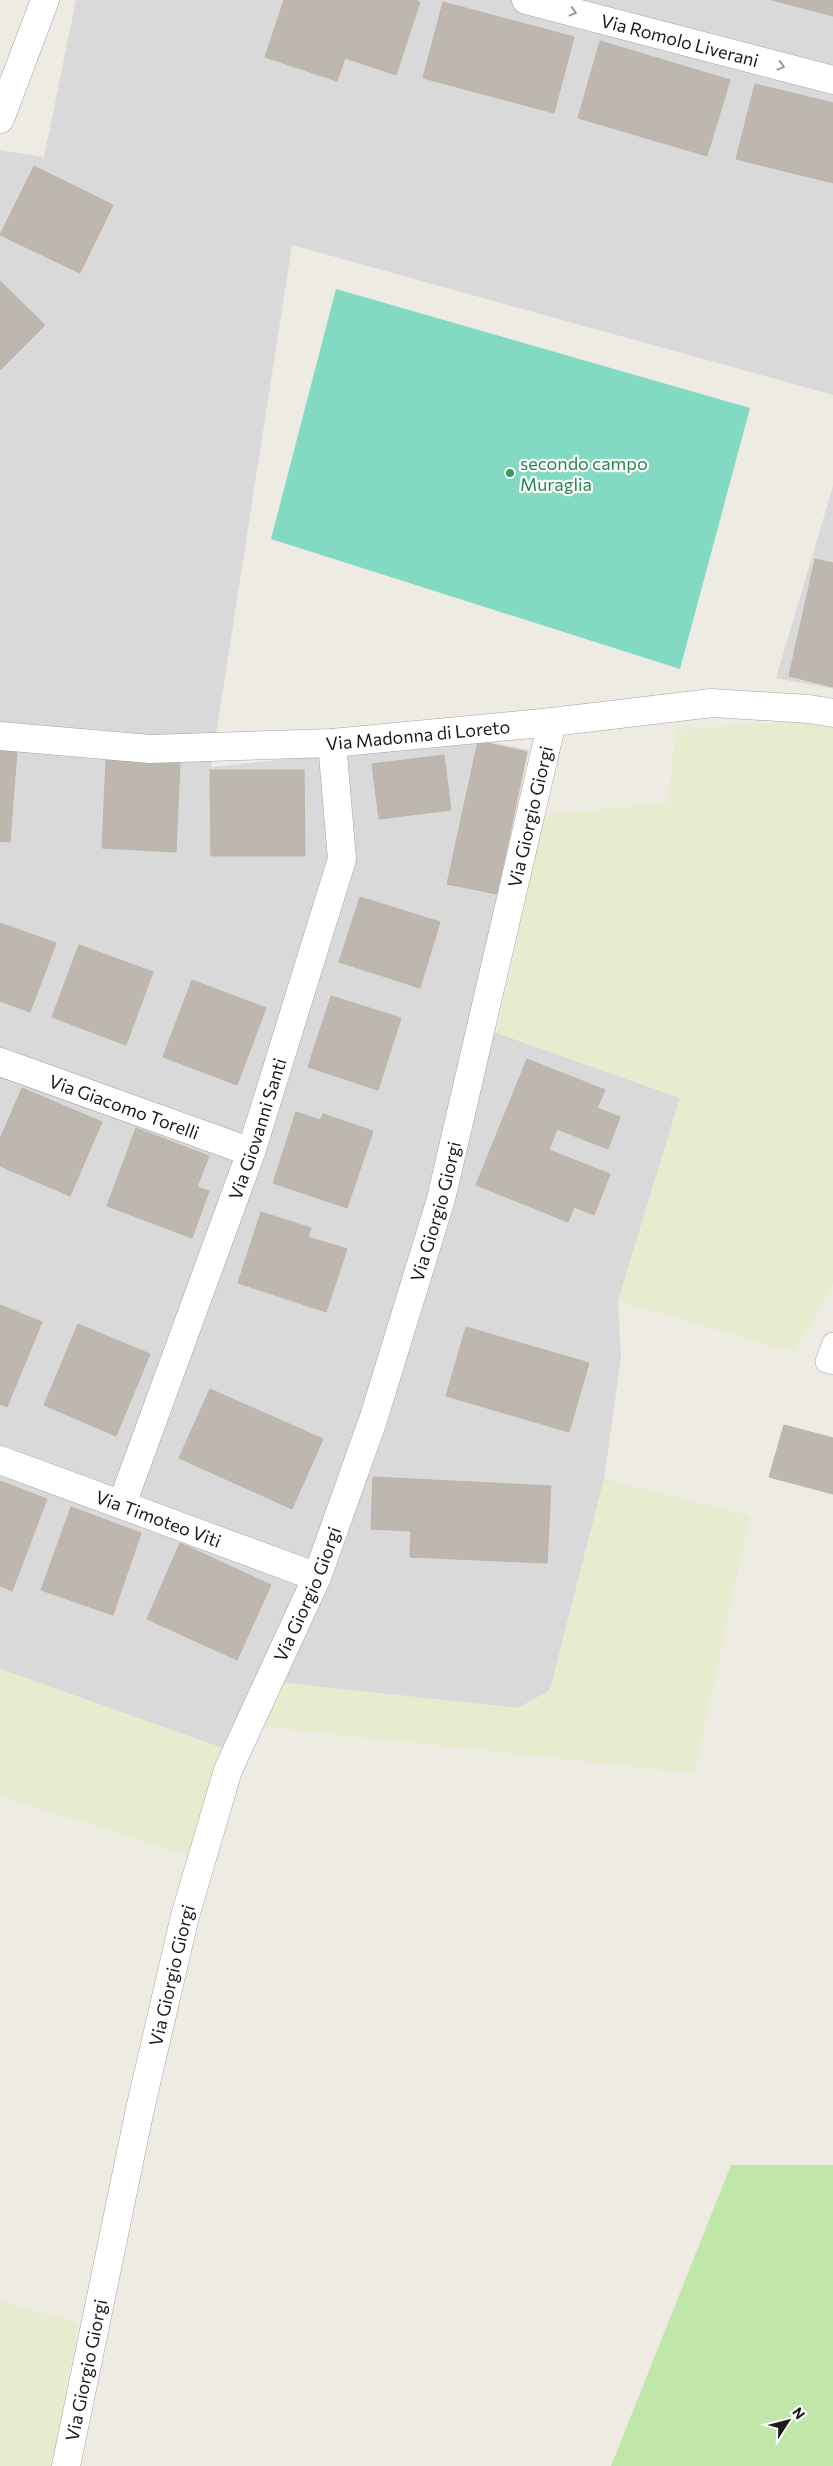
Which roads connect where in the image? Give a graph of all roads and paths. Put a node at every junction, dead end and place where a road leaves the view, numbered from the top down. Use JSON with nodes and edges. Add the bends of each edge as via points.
{"nodes":[{"id":1,"x":45,"y":0,"type":"edge"},
{"id":2,"x":526,"y":0,"type":"edge"},
{"id":3,"x":833,"y":80,"type":"edge"},
{"id":4,"x":0,"y":120,"type":"edge"},
{"id":5,"x":833,"y":713,"type":"edge"},
{"id":6,"x":552,"y":722,"type":"junction"},
{"id":7,"x":0,"y":736,"type":"edge"},
{"id":8,"x":332,"y":743,"type":"junction"},
{"id":9,"x":0,"y":1062,"type":"edge"},
{"id":10,"x":251,"y":1152,"type":"junction"},
{"id":11,"x":833,"y":1343,"type":"edge"},
{"id":12,"x":833,"y":1364,"type":"edge"},
{"id":13,"x":0,"y":1460,"type":"edge"},
{"id":14,"x":122,"y":1504,"type":"junction"},
{"id":15,"x":317,"y":1576,"type":"junction"},
{"id":16,"x":66,"y":2466,"type":"edge"}],
"edges":[{"from":1,"to":4,"type":"street"},
{"from":2,"to":3,"type":"street","name":"Via Romolo Liverani","one_way":true},
{"from":5,"to":6,"type":"street","name":"Via Madonna di Loreto","via":[[712,703]]},
{"from":6,"to":8,"type":"street","name":"Via Madonna di Loreto"},
{"from":6,"to":15,"type":"street","name":"Via Giorgio Giorgi","via":[[441,1199],[373,1420]]},
{"from":7,"to":8,"type":"street","name":"Via Madonna di Loreto","via":[[150,749]]},
{"from":8,"to":10,"type":"street","name":"Via Giovanni Santi","via":[[342,859]]},
{"from":9,"to":10,"type":"street","name":"Via Giacomo Torelli"},
{"from":10,"to":14,"type":"street","name":"Via Giovanni Santi"},
{"from":11,"to":12,"type":"lane","via":[[826,1362]]},
{"from":13,"to":14,"type":"street","name":"Via Timoteo Viti"},
{"from":14,"to":15,"type":"street","name":"Via Timoteo Viti"},
{"from":15,"to":16,"type":"street","name":"Via Giorgio Giorgi","via":[[228,1770],[185,1916],[140,2109]]}]}
